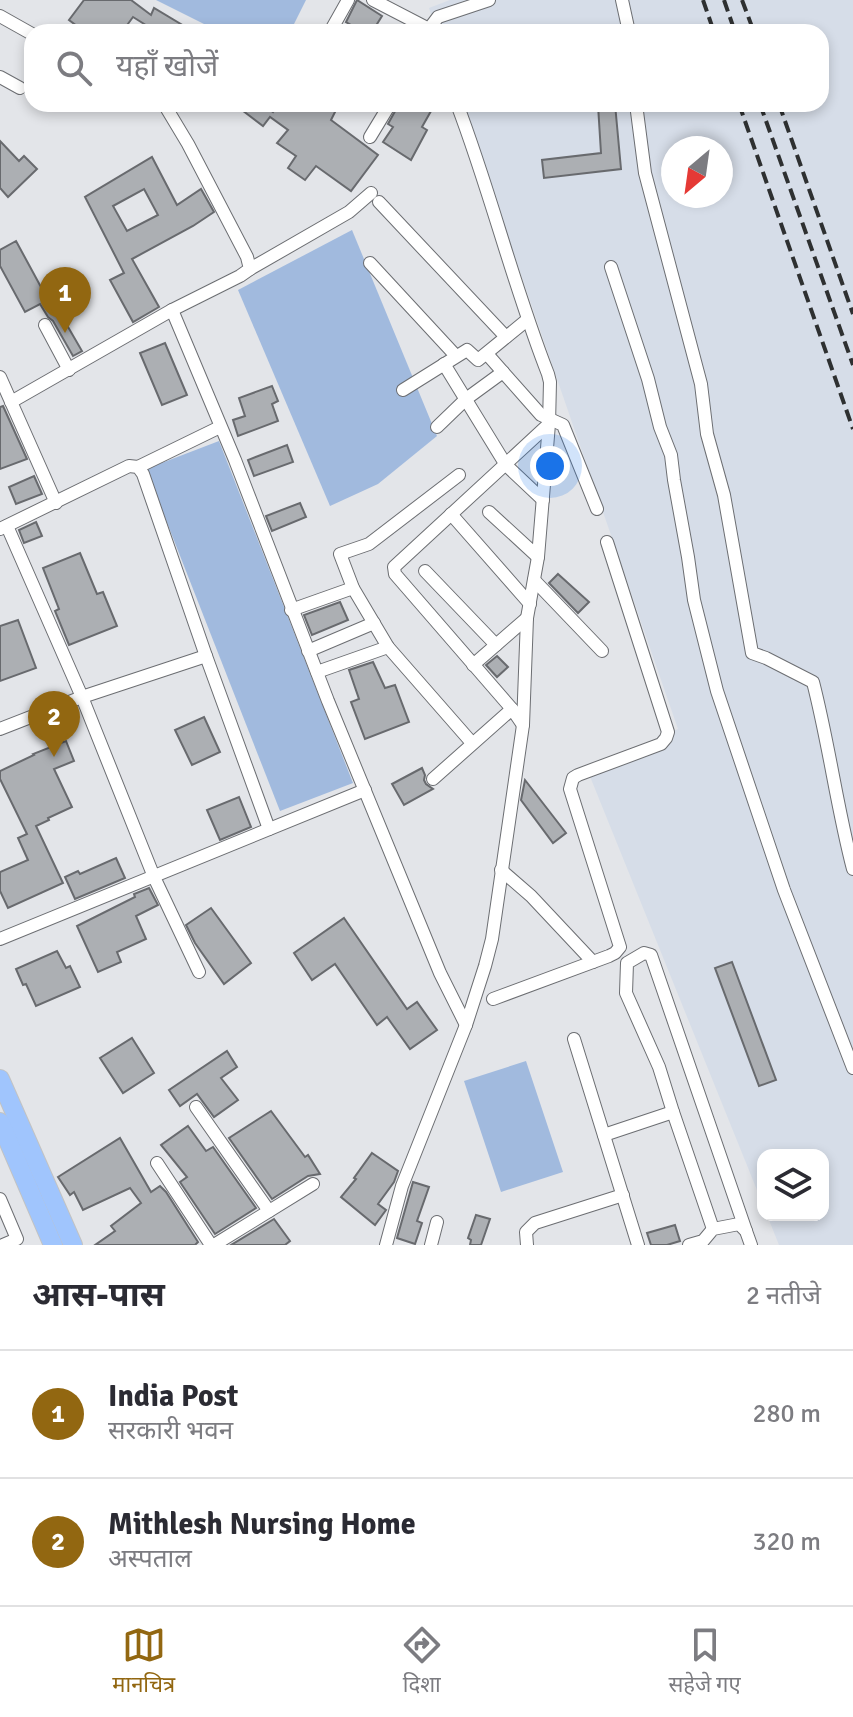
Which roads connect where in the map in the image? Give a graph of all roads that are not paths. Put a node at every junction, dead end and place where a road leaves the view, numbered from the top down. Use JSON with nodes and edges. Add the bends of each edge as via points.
{"nodes":[{"id":1,"x":348,"y":0,"type":"edge"},
{"id":2,"x":373,"y":0,"type":"edge"},
{"id":3,"x":489,"y":0,"type":"edge"},
{"id":4,"x":622,"y":0,"type":"edge"},
{"id":5,"x":471,"y":3,"type":"edge"},
{"id":6,"x":0,"y":16,"type":"edge"},
{"id":7,"x":334,"y":24,"type":"edge"},
{"id":8,"x":418,"y":24,"type":"edge"},
{"id":9,"x":433,"y":24,"type":"edge"},
{"id":10,"x":627,"y":24,"type":"edge"},
{"id":11,"x":24,"y":30,"type":"edge"},
{"id":12,"x":0,"y":77,"type":"edge"},
{"id":13,"x":20,"y":88,"type":"dead end"},
{"id":14,"x":169,"y":112,"type":"edge"},
{"id":15,"x":385,"y":112,"type":"edge"},
{"id":16,"x":460,"y":112,"type":"edge"},
{"id":17,"x":637,"y":112,"type":"edge"},
{"id":18,"x":370,"y":137,"type":"dead end"},
{"id":19,"x":370,"y":263,"type":"dead end"},
{"id":20,"x":611,"y":267,"type":"dead end"},
{"id":21,"x":250,"y":269,"type":"junction"},
{"id":22,"x":172,"y":310,"type":"junction"},
{"id":23,"x":527,"y":320,"type":"junction"},
{"id":24,"x":45,"y":325,"type":"dead end"},
{"id":25,"x":506,"y":337,"type":"junction"},
{"id":26,"x":487,"y":354,"type":"junction"},
{"id":27,"x":456,"y":356,"type":"junction"},
{"id":28,"x":444,"y":364,"type":"junction"},
{"id":29,"x":69,"y":370,"type":"junction"},
{"id":30,"x":503,"y":372,"type":"junction"},
{"id":31,"x":0,"y":377,"type":"edge"},
{"id":32,"x":403,"y":390,"type":"dead end"},
{"id":33,"x":466,"y":399,"type":"junction"},
{"id":34,"x":11,"y":402,"type":"junction"},
{"id":35,"x":549,"y":422,"type":"junction"},
{"id":36,"x":220,"y":427,"type":"junction"},
{"id":37,"x":437,"y":427,"type":"dead end"},
{"id":38,"x":506,"y":465,"type":"junction"},
{"id":39,"x":138,"y":467,"type":"junction"},
{"id":40,"x":459,"y":475,"type":"dead end"},
{"id":41,"x":543,"y":500,"type":"junction"},
{"id":42,"x":56,"y":503,"type":"junction"},
{"id":43,"x":597,"y":509,"type":"dead end"},
{"id":44,"x":489,"y":512,"type":"dead end"},
{"id":45,"x":451,"y":514,"type":"junction"},
{"id":46,"x":4,"y":527,"type":"edge"},
{"id":47,"x":607,"y":542,"type":"dead end"},
{"id":48,"x":538,"y":557,"type":"junction"},
{"id":49,"x":425,"y":571,"type":"dead end"},
{"id":50,"x":534,"y":580,"type":"junction"},
{"id":51,"x":353,"y":588,"type":"junction"},
{"id":52,"x":530,"y":604,"type":"junction"},
{"id":53,"x":291,"y":610,"type":"junction"},
{"id":54,"x":527,"y":618,"type":"junction"},
{"id":55,"x":374,"y":623,"type":"junction"},
{"id":56,"x":496,"y":645,"type":"junction"},
{"id":57,"x":388,"y":647,"type":"junction"},
{"id":58,"x":308,"y":651,"type":"junction"},
{"id":59,"x":602,"y":651,"type":"dead end"},
{"id":60,"x":206,"y":656,"type":"junction"},
{"id":61,"x":473,"y":665,"type":"junction"},
{"id":62,"x":317,"y":672,"type":"junction"},
{"id":63,"x":82,"y":697,"type":"junction"},
{"id":64,"x":512,"y":709,"type":"junction"},
{"id":65,"x":523,"y":725,"type":"junction"},
{"id":66,"x":0,"y":729,"type":"edge"},
{"id":67,"x":472,"y":743,"type":"junction"},
{"id":68,"x":433,"y":779,"type":"dead end"},
{"id":69,"x":365,"y":790,"type":"junction"},
{"id":70,"x":269,"y":829,"type":"junction"},
{"id":71,"x":853,"y":869,"type":"edge"},
{"id":72,"x":501,"y":870,"type":"junction"},
{"id":73,"x":154,"y":877,"type":"junction"},
{"id":74,"x":0,"y":939,"type":"edge"},
{"id":75,"x":593,"y":962,"type":"junction"},
{"id":76,"x":199,"y":972,"type":"dead end"},
{"id":77,"x":493,"y":999,"type":"dead end"},
{"id":78,"x":466,"y":1025,"type":"junction"},
{"id":79,"x":574,"y":1039,"type":"dead end"},
{"id":80,"x":853,"y":1068,"type":"edge"},
{"id":81,"x":0,"y":1079,"type":"edge"},
{"id":82,"x":196,"y":1107,"type":"dead end"},
{"id":83,"x":673,"y":1112,"type":"junction"},
{"id":84,"x":0,"y":1122,"type":"edge"},
{"id":85,"x":604,"y":1135,"type":"junction"},
{"id":86,"x":7,"y":1154,"type":"edge"},
{"id":87,"x":157,"y":1163,"type":"dead end"},
{"id":88,"x":313,"y":1184,"type":"dead end"},
{"id":89,"x":623,"y":1195,"type":"junction"},
{"id":90,"x":0,"y":1199,"type":"edge"},
{"id":91,"x":269,"y":1211,"type":"junction"},
{"id":92,"x":437,"y":1222,"type":"dead end"},
{"id":93,"x":713,"y":1229,"type":"junction"},
{"id":94,"x":746,"y":1231,"type":"junction"},
{"id":95,"x":3,"y":1245,"type":"edge"},
{"id":96,"x":53,"y":1245,"type":"edge"},
{"id":97,"x":73,"y":1245,"type":"edge"},
{"id":98,"x":213,"y":1245,"type":"edge"},
{"id":99,"x":386,"y":1245,"type":"edge"},
{"id":100,"x":431,"y":1245,"type":"edge"},
{"id":101,"x":527,"y":1245,"type":"edge"},
{"id":102,"x":638,"y":1245,"type":"edge"},
{"id":103,"x":689,"y":1245,"type":"edge"},
{"id":104,"x":751,"y":1245,"type":"edge"}],
"edges":[{"from":1,"to":7,"type":"street"},
{"from":2,"to":8,"type":"street"},
{"from":3,"to":5,"type":"street"},
{"from":4,"to":10,"type":"street"},
{"from":5,"to":9,"type":"street"},
{"from":6,"to":11,"type":"street"},
{"from":12,"to":13,"type":"street"},
{"from":14,"to":21,"type":"street"},
{"from":15,"to":18,"type":"street"},
{"from":16,"to":23,"type":"street"},
{"from":17,"to":71,"type":"street","via":[[645,173],[701,384],[752,653],[813,682]]},
{"from":19,"to":27,"type":"street"},
{"from":20,"to":80,"type":"street","via":[[671,455],[694,600],[717,691],[784,890]]},
{"from":21,"to":22,"type":"street"},
{"from":21,"to":25,"type":"street","via":[[375,198]]},
{"from":22,"to":29,"type":"street"},
{"from":22,"to":36,"type":"street"},
{"from":23,"to":25,"type":"street"},
{"from":23,"to":35,"type":"street","via":[[550,382]]},
{"from":24,"to":29,"type":"street"},
{"from":25,"to":26,"type":"street"},
{"from":26,"to":27,"type":"street","via":[[478,360],[467,350]]},
{"from":26,"to":30,"type":"street"},
{"from":27,"to":28,"type":"street"},
{"from":28,"to":32,"type":"street"},
{"from":28,"to":33,"type":"street"},
{"from":29,"to":34,"type":"street"},
{"from":30,"to":33,"type":"street"},
{"from":30,"to":35,"type":"street"},
{"from":31,"to":34,"type":"street"},
{"from":33,"to":37,"type":"street"},
{"from":33,"to":38,"type":"street"},
{"from":34,"to":42,"type":"street"},
{"from":35,"to":38,"type":"street"},
{"from":35,"to":41,"type":"street"},
{"from":35,"to":43,"type":"street","via":[[563,425],[567,432]]},
{"from":36,"to":39,"type":"street"},
{"from":36,"to":53,"type":"street"},
{"from":38,"to":41,"type":"street"},
{"from":38,"to":45,"type":"street"},
{"from":39,"to":42,"type":"street","via":[[129,466]]},
{"from":39,"to":60,"type":"street"},
{"from":40,"to":51,"type":"street","via":[[369,544],[340,554]]},
{"from":41,"to":48,"type":"street"},
{"from":42,"to":46,"type":"street"},
{"from":44,"to":48,"type":"street"},
{"from":45,"to":52,"type":"street"},
{"from":45,"to":61,"type":"street","via":[[397,563],[395,574]]},
{"from":46,"to":63,"type":"street"},
{"from":47,"to":75,"type":"street","via":[[668,732],[661,744],[578,775],[571,783],[620,947]]},
{"from":48,"to":50,"type":"street"},
{"from":49,"to":56,"type":"street"},
{"from":50,"to":52,"type":"street"},
{"from":50,"to":59,"type":"street"},
{"from":51,"to":53,"type":"street"},
{"from":51,"to":55,"type":"street"},
{"from":52,"to":54,"type":"street"},
{"from":53,"to":58,"type":"street"},
{"from":54,"to":56,"type":"street"},
{"from":54,"to":65,"type":"street"},
{"from":55,"to":57,"type":"street"},
{"from":55,"to":58,"type":"street"},
{"from":56,"to":61,"type":"street"},
{"from":57,"to":62,"type":"street"},
{"from":57,"to":67,"type":"street"},
{"from":58,"to":62,"type":"street"},
{"from":60,"to":63,"type":"street"},
{"from":60,"to":70,"type":"street"},
{"from":61,"to":64,"type":"street"},
{"from":62,"to":69,"type":"street"},
{"from":63,"to":66,"type":"street"},
{"from":63,"to":73,"type":"street"},
{"from":64,"to":65,"type":"street"},
{"from":64,"to":67,"type":"street"},
{"from":65,"to":72,"type":"street"},
{"from":67,"to":68,"type":"street"},
{"from":69,"to":70,"type":"street"},
{"from":69,"to":78,"type":"street"},
{"from":70,"to":73,"type":"street"},
{"from":72,"to":75,"type":"street"},
{"from":72,"to":78,"type":"street","via":[[492,939]]},
{"from":73,"to":74,"type":"street"},
{"from":73,"to":76,"type":"street"},
{"from":75,"to":77,"type":"street"},
{"from":78,"to":99,"type":"street","via":[[402,1186]]},
{"from":79,"to":85,"type":"street"},
{"from":81,"to":97,"type":"highway"},
{"from":82,"to":91,"type":"street"},
{"from":83,"to":85,"type":"street"},
{"from":83,"to":93,"type":"street"},
{"from":83,"to":94,"type":"street","via":[[626,993],[627,963],[644,953],[651,955]]},
{"from":84,"to":86,"type":"highway"},
{"from":85,"to":89,"type":"street"},
{"from":86,"to":96,"type":"highway"},
{"from":87,"to":98,"type":"street"},
{"from":88,"to":91,"type":"street"},
{"from":89,"to":101,"type":"street","via":[[535,1223],[526,1232]]},
{"from":89,"to":102,"type":"street"},
{"from":90,"to":95,"type":"street","via":[[17,1239]]},
{"from":91,"to":98,"type":"street"},
{"from":92,"to":100,"type":"street"},
{"from":93,"to":94,"type":"street","via":[[739,1224]]},
{"from":93,"to":103,"type":"street","via":[[703,1241]]},
{"from":94,"to":104,"type":"street"}]}
